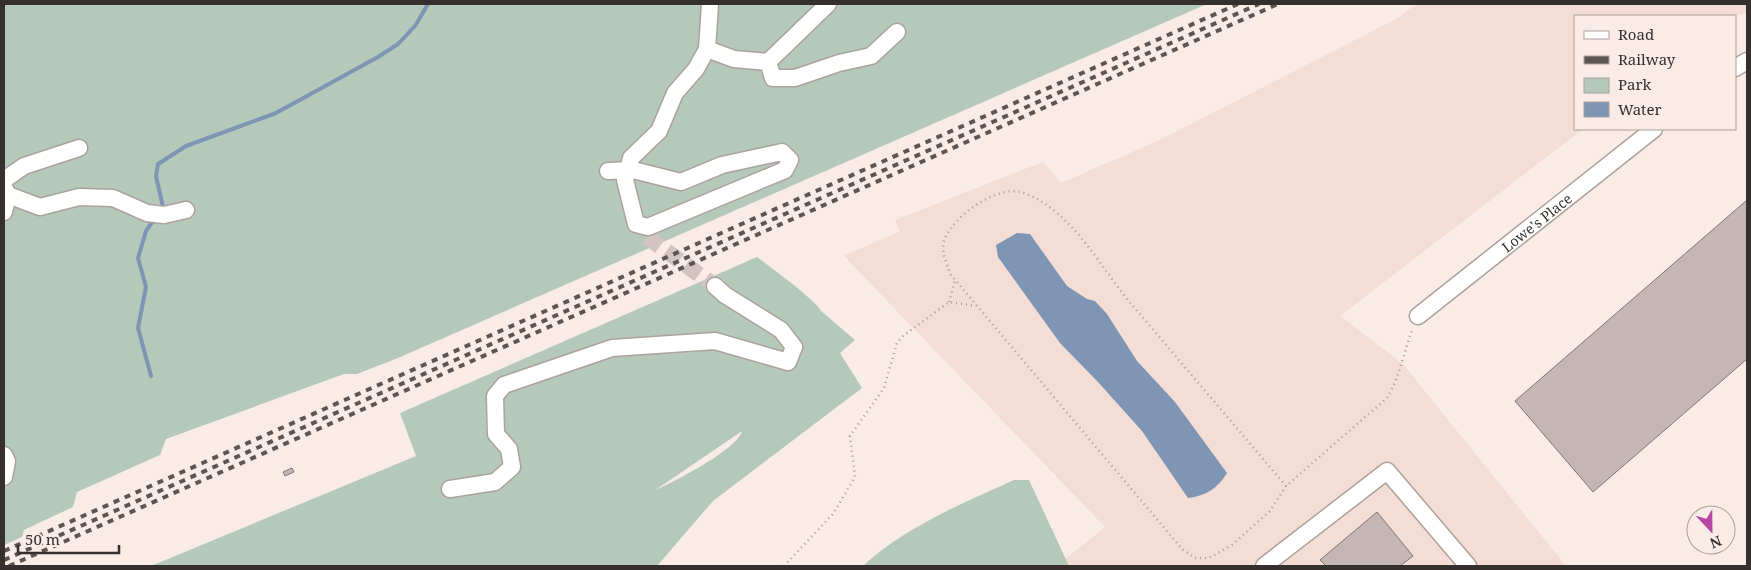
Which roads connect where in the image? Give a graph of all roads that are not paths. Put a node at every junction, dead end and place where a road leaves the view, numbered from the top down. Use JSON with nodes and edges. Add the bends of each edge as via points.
{"nodes":[{"id":1,"x":710,"y":4,"type":"edge"},
{"id":2,"x":828,"y":4,"type":"edge"},
{"id":3,"x":897,"y":32,"type":"dead end"},
{"id":4,"x":707,"y":49,"type":"junction"},
{"id":5,"x":1747,"y":61,"type":"edge"},
{"id":6,"x":768,"y":62,"type":"junction"},
{"id":7,"x":1736,"y":67,"type":"edge"},
{"id":8,"x":1653,"y":130,"type":"edge"},
{"id":9,"x":79,"y":148,"type":"dead end"},
{"id":10,"x":628,"y":169,"type":"junction"},
{"id":11,"x":608,"y":171,"type":"dead end"},
{"id":12,"x":5,"y":188,"type":"edge"},
{"id":13,"x":186,"y":210,"type":"dead end"},
{"id":14,"x":4,"y":212,"type":"edge"},
{"id":15,"x":636,"y":224,"type":"junction"},
{"id":16,"x":647,"y":237,"type":"tunnel mouth"},
{"id":17,"x":716,"y":286,"type":"tunnel mouth"},
{"id":18,"x":1418,"y":316,"type":"road end"},
{"id":19,"x":4,"y":455,"type":"edge"},
{"id":20,"x":4,"y":477,"type":"edge"},
{"id":21,"x":450,"y":489,"type":"dead end"},
{"id":22,"x":1264,"y":566,"type":"edge"},
{"id":23,"x":1468,"y":566,"type":"edge"}],
"edges":[{"from":1,"to":4,"type":"street"},
{"from":2,"to":6,"type":"street"},
{"from":3,"to":6,"type":"street","via":[[871,56],[795,78],[773,78]]},
{"from":4,"to":6,"type":"street","via":[[734,59]]},
{"from":4,"to":10,"type":"street","via":[[696,69],[674,93],[659,131],[631,158]]},
{"from":5,"to":7,"type":"street"},
{"from":8,"to":18,"type":"street","name":"Lowe's Place"},
{"from":9,"to":12,"type":"street","via":[[24,166]]},
{"from":10,"to":11,"type":"street"},
{"from":10,"to":15,"type":"street","via":[[625,180]]},
{"from":10,"to":15,"type":"street","via":[[681,182],[722,165],[782,152],[790,160],[785,170],[753,185],[648,227]]},
{"from":12,"to":13,"type":"street","via":[[40,207],[79,196],[113,198],[147,213],[164,216]]},
{"from":12,"to":14,"type":"street"},
{"from":15,"to":16,"type":"street"},
{"from":17,"to":21,"type":"street","via":[[780,330],[794,347],[788,362],[715,341],[612,348],[504,385],[495,396],[496,434],[510,449],[512,467],[495,482]]},
{"from":19,"to":20,"type":"street","via":[[7,461]]},
{"from":22,"to":23,"type":"street","via":[[1387,471]]}]}
